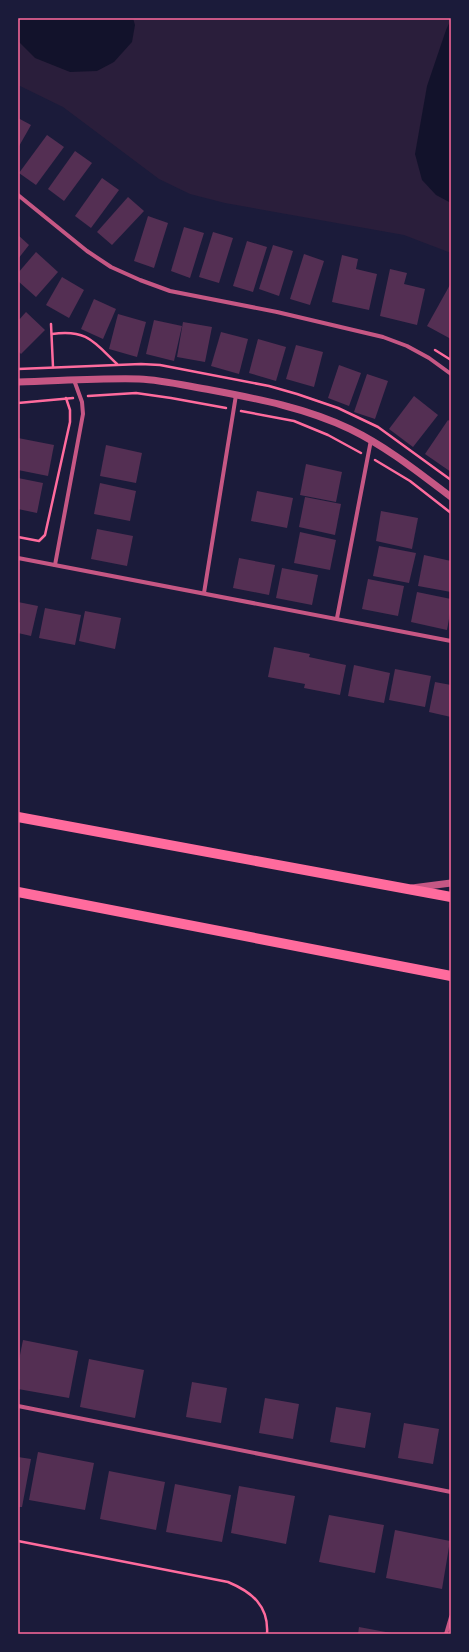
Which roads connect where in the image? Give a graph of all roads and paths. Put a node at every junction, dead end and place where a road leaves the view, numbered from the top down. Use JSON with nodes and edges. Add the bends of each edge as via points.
{"nodes":[{"id":1,"x":18,"y":195,"type":"edge"},
{"id":2,"x":51,"y":324,"type":"dead end"},
{"id":3,"x":52,"y":334,"type":"junction"},
{"id":4,"x":430,"y":347,"type":"dead end"},
{"id":5,"x":451,"y":360,"type":"edge"},
{"id":6,"x":117,"y":364,"type":"dead end"},
{"id":7,"x":53,"y":367,"type":"dead end"},
{"id":8,"x":451,"y":374,"type":"edge"},
{"id":9,"x":74,"y":380,"type":"junction"},
{"id":10,"x":18,"y":382,"type":"edge"},
{"id":11,"x":236,"y":395,"type":"junction"},
{"id":12,"x":80,"y":397,"type":"junction"},
{"id":13,"x":66,"y":398,"type":"junction"},
{"id":14,"x":18,"y":403,"type":"edge"},
{"id":15,"x":232,"y":409,"type":"junction"},
{"id":16,"x":371,"y":440,"type":"junction"},
{"id":17,"x":368,"y":456,"type":"junction"},
{"id":18,"x":451,"y":496,"type":"edge"},
{"id":19,"x":451,"y":513,"type":"edge"},
{"id":20,"x":18,"y":537,"type":"edge"},
{"id":21,"x":18,"y":558,"type":"edge"},
{"id":22,"x":55,"y":565,"type":"junction"},
{"id":23,"x":204,"y":593,"type":"junction"},
{"id":24,"x":337,"y":618,"type":"junction"},
{"id":25,"x":451,"y":641,"type":"edge"},
{"id":26,"x":18,"y":817,"type":"edge"},
{"id":27,"x":451,"y":883,"type":"edge"},
{"id":28,"x":407,"y":889,"type":"junction"},
{"id":29,"x":18,"y":892,"type":"edge"},
{"id":30,"x":451,"y":897,"type":"edge"},
{"id":31,"x":451,"y":976,"type":"edge"},
{"id":32,"x":18,"y":1406,"type":"edge"},
{"id":33,"x":451,"y":1492,"type":"edge"},
{"id":34,"x":18,"y":1541,"type":"edge"},
{"id":35,"x":451,"y":1617,"type":"edge"},
{"id":36,"x":267,"y":1634,"type":"edge"},
{"id":37,"x":446,"y":1634,"type":"edge"}],
"edges":[{"from":1,"to":8,"type":"street","via":[[87,251],[111,267],[140,280],[170,291],[277,312],[383,337],[430,358]]},
{"from":2,"to":3,"type":"path"},
{"from":3,"to":6,"type":"path","via":[[67,332],[85,335]]},
{"from":3,"to":7,"type":"path"},
{"from":4,"to":5,"type":"path"},
{"from":9,"to":10,"type":"street"},
{"from":9,"to":11,"type":"street","via":[[141,379]]},
{"from":9,"to":12,"type":"street"},
{"from":11,"to":15,"type":"street"},
{"from":11,"to":16,"type":"street","via":[[315,414]]},
{"from":12,"to":13,"type":"path"},
{"from":12,"to":15,"type":"path","via":[[136,393]]},
{"from":12,"to":22,"type":"street","via":[[83,414]]},
{"from":13,"to":14,"type":"path"},
{"from":13,"to":20,"type":"path","via":[[70,422],[45,535],[39,541]]},
{"from":15,"to":17,"type":"path","via":[[294,421]]},
{"from":15,"to":23,"type":"street"},
{"from":16,"to":17,"type":"street"},
{"from":16,"to":18,"type":"street"},
{"from":17,"to":19,"type":"path","via":[[410,481]]},
{"from":17,"to":24,"type":"street"},
{"from":21,"to":22,"type":"street"},
{"from":22,"to":23,"type":"street"},
{"from":23,"to":24,"type":"street"},
{"from":24,"to":25,"type":"street"},
{"from":26,"to":28,"type":"main road"},
{"from":27,"to":28,"type":"street"},
{"from":28,"to":30,"type":"main road"},
{"from":29,"to":31,"type":"main road"},
{"from":32,"to":33,"type":"street"},
{"from":34,"to":36,"type":"path","via":[[228,1582],[243,1588],[255,1597],[264,1610]]},
{"from":35,"to":37,"type":"street"}]}
